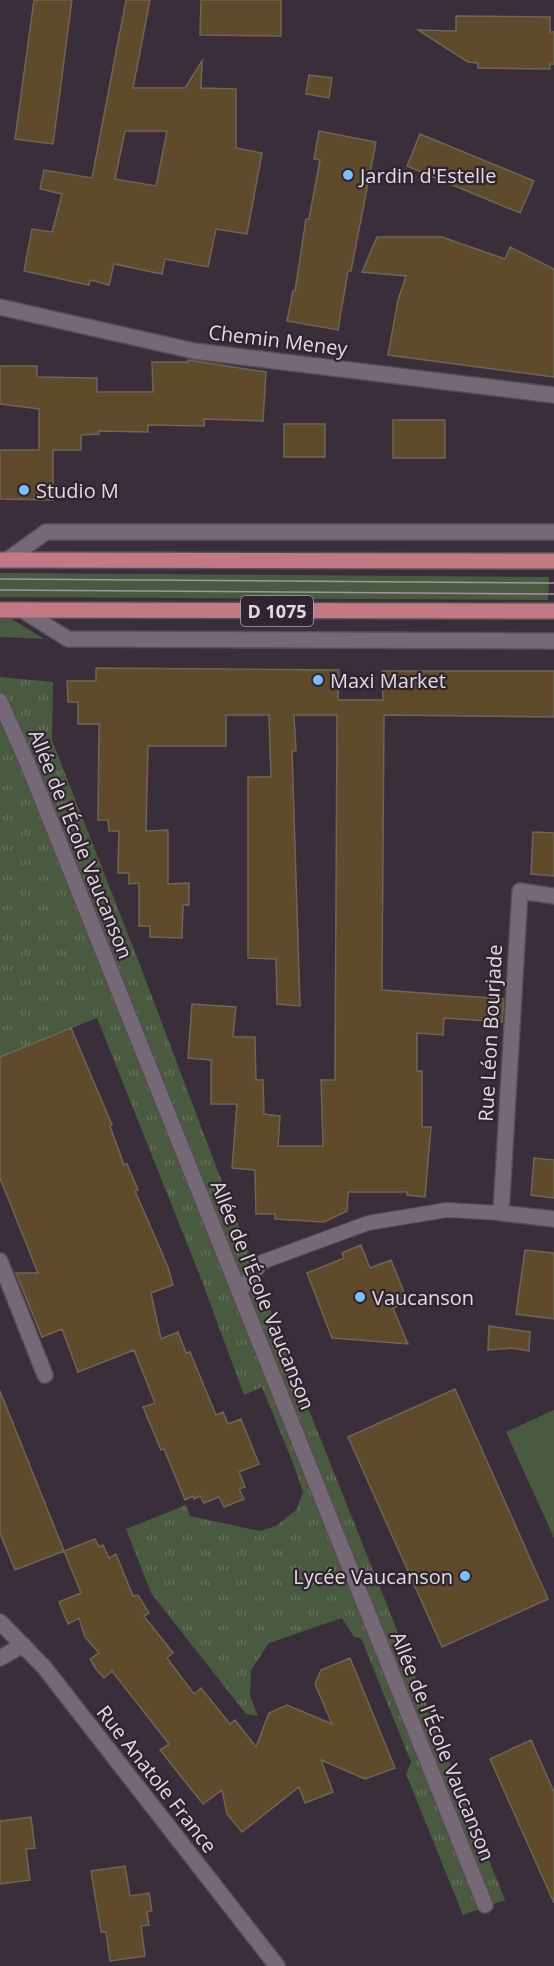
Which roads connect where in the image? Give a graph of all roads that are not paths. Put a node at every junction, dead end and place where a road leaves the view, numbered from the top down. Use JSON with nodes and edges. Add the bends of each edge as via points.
{"nodes":[{"id":1,"x":0,"y":307,"type":"edge"},
{"id":2,"x":554,"y":395,"type":"edge"},
{"id":3,"x":554,"y":532,"type":"edge"},
{"id":4,"x":3,"y":560,"type":"edge"},
{"id":5,"x":554,"y":561,"type":"edge"},
{"id":6,"x":0,"y":610,"type":"edge"},
{"id":7,"x":22,"y":610,"type":"junction"},
{"id":8,"x":554,"y":611,"type":"edge"},
{"id":9,"x":554,"y":641,"type":"edge"},
{"id":10,"x":0,"y":701,"type":"edge"},
{"id":11,"x":554,"y":896,"type":"edge"},
{"id":12,"x":501,"y":1213,"type":"junction"},
{"id":13,"x":554,"y":1219,"type":"edge"},
{"id":14,"x":0,"y":1260,"type":"edge"},
{"id":15,"x":239,"y":1293,"type":"junction"},
{"id":16,"x":45,"y":1375,"type":"dead end"},
{"id":17,"x":0,"y":1622,"type":"edge"},
{"id":18,"x":23,"y":1645,"type":"junction"},
{"id":19,"x":0,"y":1658,"type":"edge"},
{"id":20,"x":485,"y":1905,"type":"dead end"},
{"id":21,"x":277,"y":1966,"type":"edge"}],
"edges":[{"from":1,"to":2,"type":"street","name":"Chemin Meney","via":[[194,351]]},
{"from":3,"to":4,"type":"street","via":[[46,532]]},
{"from":4,"to":5,"type":"main road"},
{"from":6,"to":7,"type":"main road","number":"D 1075"},
{"from":7,"to":8,"type":"main road","number":"D 1075"},
{"from":7,"to":9,"type":"street","via":[[68,639]]},
{"from":10,"to":15,"type":"street","name":"Allée de l'École Vaucanson"},
{"from":11,"to":12,"type":"street","name":"Rue Léon Bourjade","via":[[520,891]]},
{"from":12,"to":13,"type":"street"},
{"from":12,"to":15,"type":"lane","via":[[447,1210],[368,1223],[262,1262]]},
{"from":14,"to":16,"type":"street"},
{"from":15,"to":20,"type":"street","name":"Allée de l'École Vaucanson"},
{"from":17,"to":18,"type":"street","name":"Rue Anatole France"},
{"from":18,"to":19,"type":"street"},
{"from":18,"to":21,"type":"street","name":"Rue Anatole France","via":[[44,1666]]}]}
